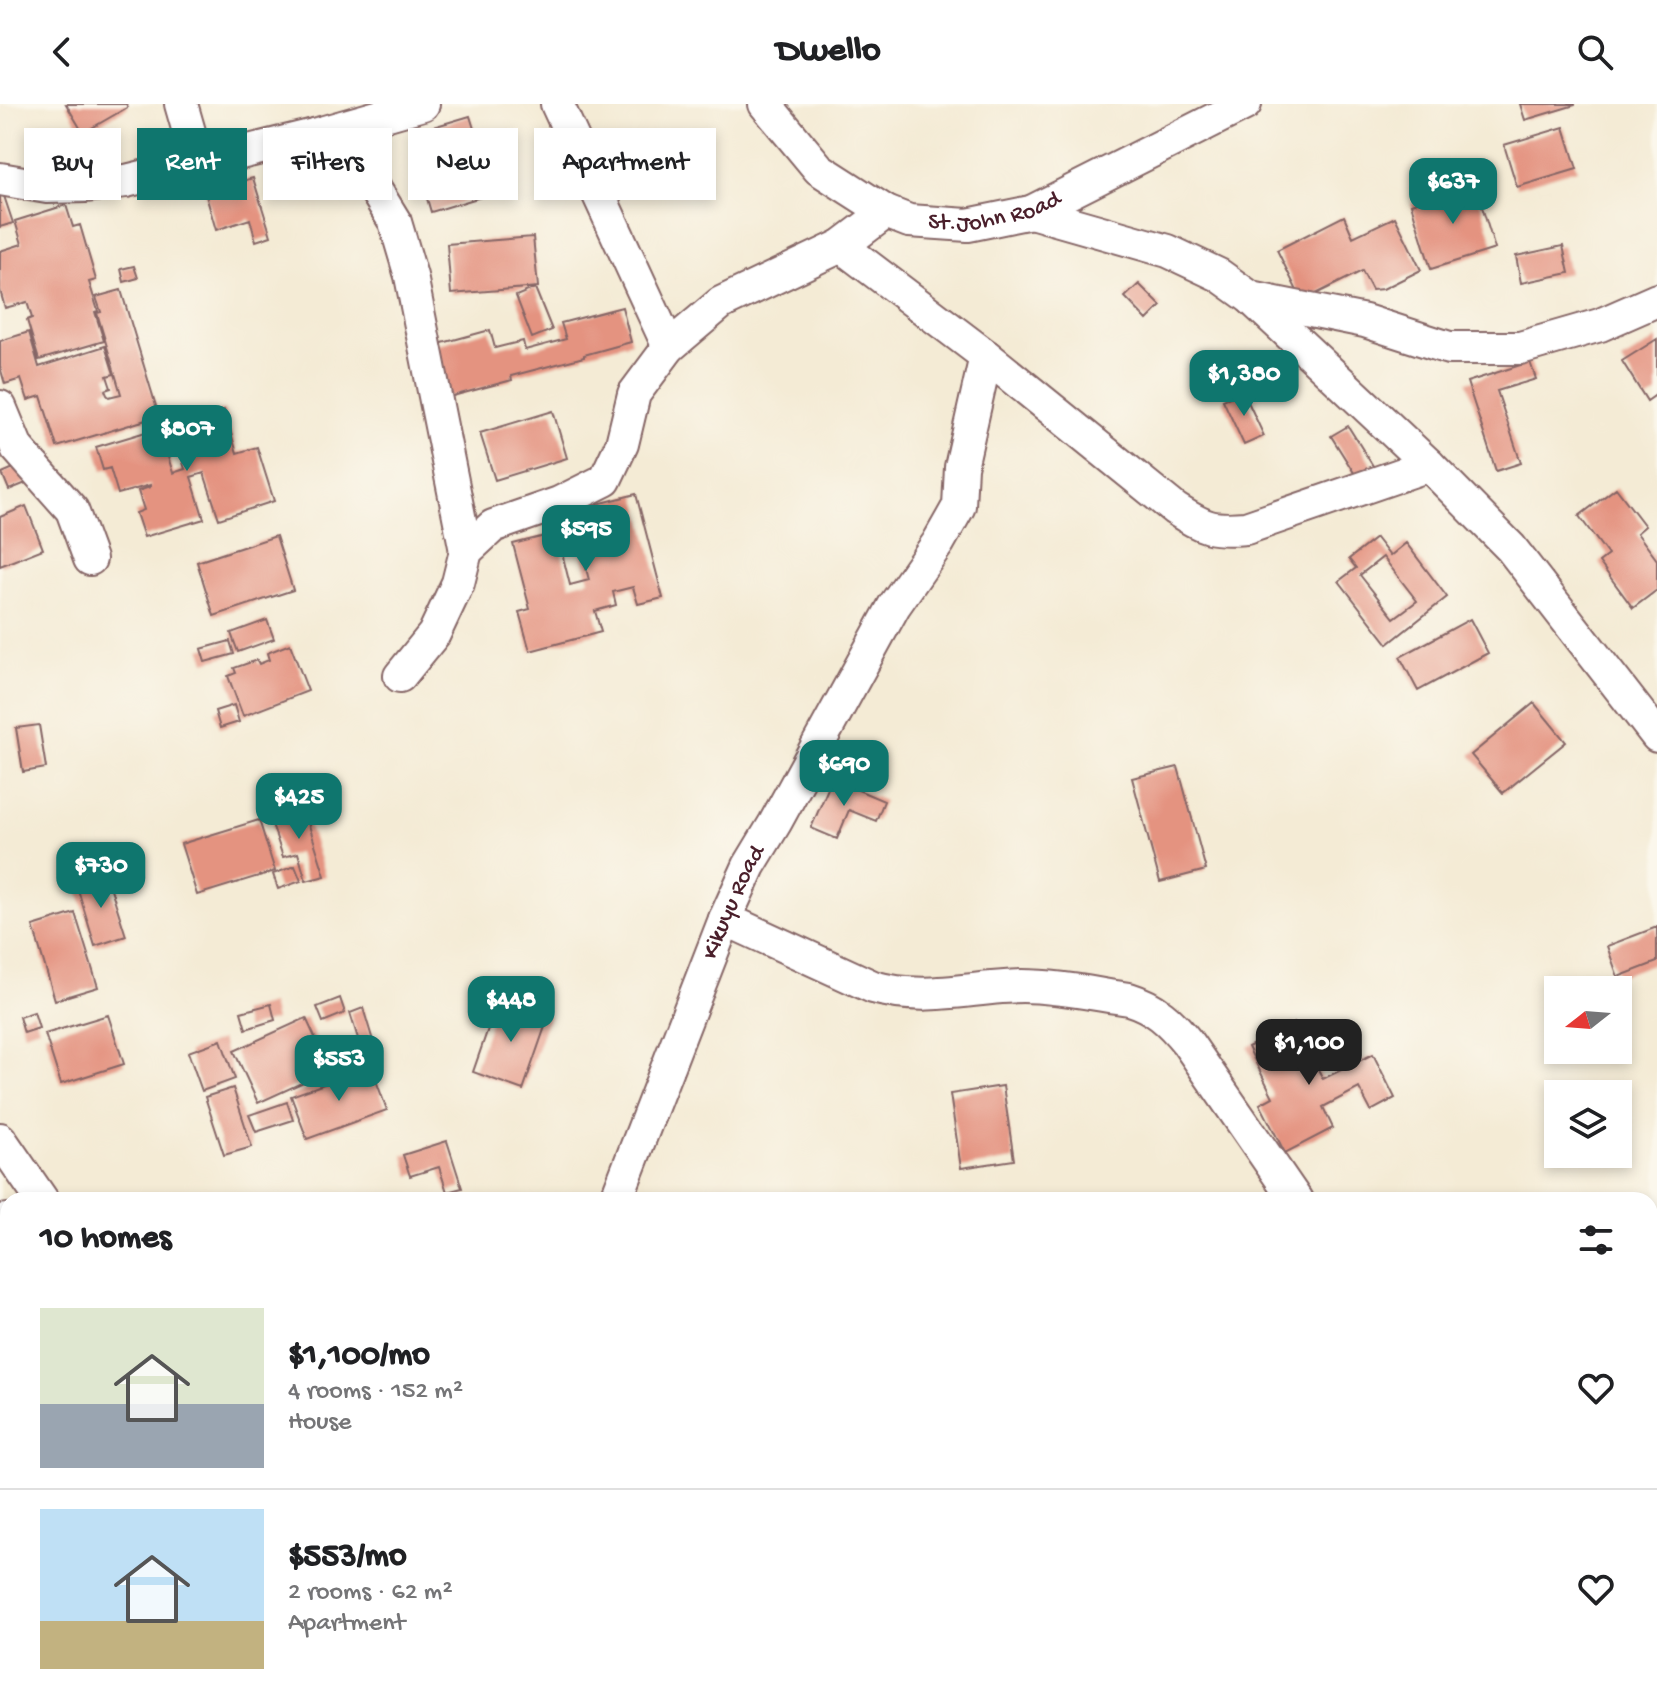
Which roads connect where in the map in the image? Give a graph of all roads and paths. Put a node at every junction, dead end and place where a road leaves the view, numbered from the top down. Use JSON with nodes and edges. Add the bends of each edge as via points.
{"nodes":[{"id":1,"x":181,"y":104,"type":"edge"},
{"id":2,"x":423,"y":104,"type":"edge"},
{"id":3,"x":557,"y":104,"type":"edge"},
{"id":4,"x":765,"y":104,"type":"edge"},
{"id":5,"x":1245,"y":104,"type":"edge"},
{"id":6,"x":188,"y":128,"type":"edge"},
{"id":7,"x":339,"y":128,"type":"edge"},
{"id":8,"x":137,"y":178,"type":"edge"},
{"id":9,"x":0,"y":179,"type":"edge"},
{"id":10,"x":382,"y":200,"type":"edge"},
{"id":11,"x":886,"y":212,"type":"junction"},
{"id":12,"x":1031,"y":212,"type":"junction"},
{"id":13,"x":841,"y":246,"type":"junction"},
{"id":14,"x":1251,"y":298,"type":"junction"},
{"id":15,"x":1657,"y":300,"type":"edge"},
{"id":16,"x":669,"y":347,"type":"junction"},
{"id":17,"x":986,"y":356,"type":"junction"},
{"id":18,"x":0,"y":407,"type":"edge"},
{"id":19,"x":1429,"y":465,"type":"junction"},
{"id":20,"x":466,"y":551,"type":"junction"},
{"id":21,"x":90,"y":559,"type":"dead end"},
{"id":22,"x":400,"y":676,"type":"dead end"},
{"id":23,"x":1657,"y":736,"type":"edge"},
{"id":24,"x":725,"y":919,"type":"junction"},
{"id":25,"x":0,"y":1139,"type":"edge"},
{"id":26,"x":36,"y":1192,"type":"edge"},
{"id":27,"x":619,"y":1192,"type":"edge"},
{"id":28,"x":1290,"y":1192,"type":"edge"}],
"edges":[{"from":1,"to":6,"type":"street"},
{"from":2,"to":7,"type":"street"},
{"from":3,"to":16,"type":"street"},
{"from":4,"to":11,"type":"street","name":"St.John Road","via":[[819,169]]},
{"from":5,"to":12,"type":"street","name":"St.John Road"},
{"from":8,"to":9,"type":"street","via":[[47,187]]},
{"from":10,"to":20,"type":"street","via":[[395,222],[411,276]]},
{"from":11,"to":12,"type":"street","name":"St.John Road","via":[[909,221],[968,225]]},
{"from":11,"to":13,"type":"street"},
{"from":12,"to":14,"type":"street","via":[[1168,251],[1219,275]]},
{"from":13,"to":16,"type":"street","via":[[721,303]]},
{"from":13,"to":17,"type":"street"},
{"from":14,"to":15,"type":"street","via":[[1365,321],[1449,348],[1520,348],[1600,325]]},
{"from":14,"to":19,"type":"street"},
{"from":16,"to":20,"type":"street","via":[[634,394],[622,444],[605,480],[493,526]]},
{"from":17,"to":19,"type":"street","via":[[1199,525],[1246,528]]},
{"from":17,"to":24,"type":"street","name":"Kikuyu Road","via":[[961,467],[959,506],[894,606],[749,866]]},
{"from":18,"to":21,"type":"street","via":[[17,448],[72,510]]},
{"from":19,"to":23,"type":"street","via":[[1511,548]]},
{"from":20,"to":22,"type":"street","via":[[458,583],[434,634]]},
{"from":24,"to":27,"type":"street","name":"Kikuyu Road"},
{"from":24,"to":28,"type":"street","via":[[892,992],[1038,987],[1129,999],[1156,1010],[1187,1042]]},
{"from":25,"to":26,"type":"street"}]}
